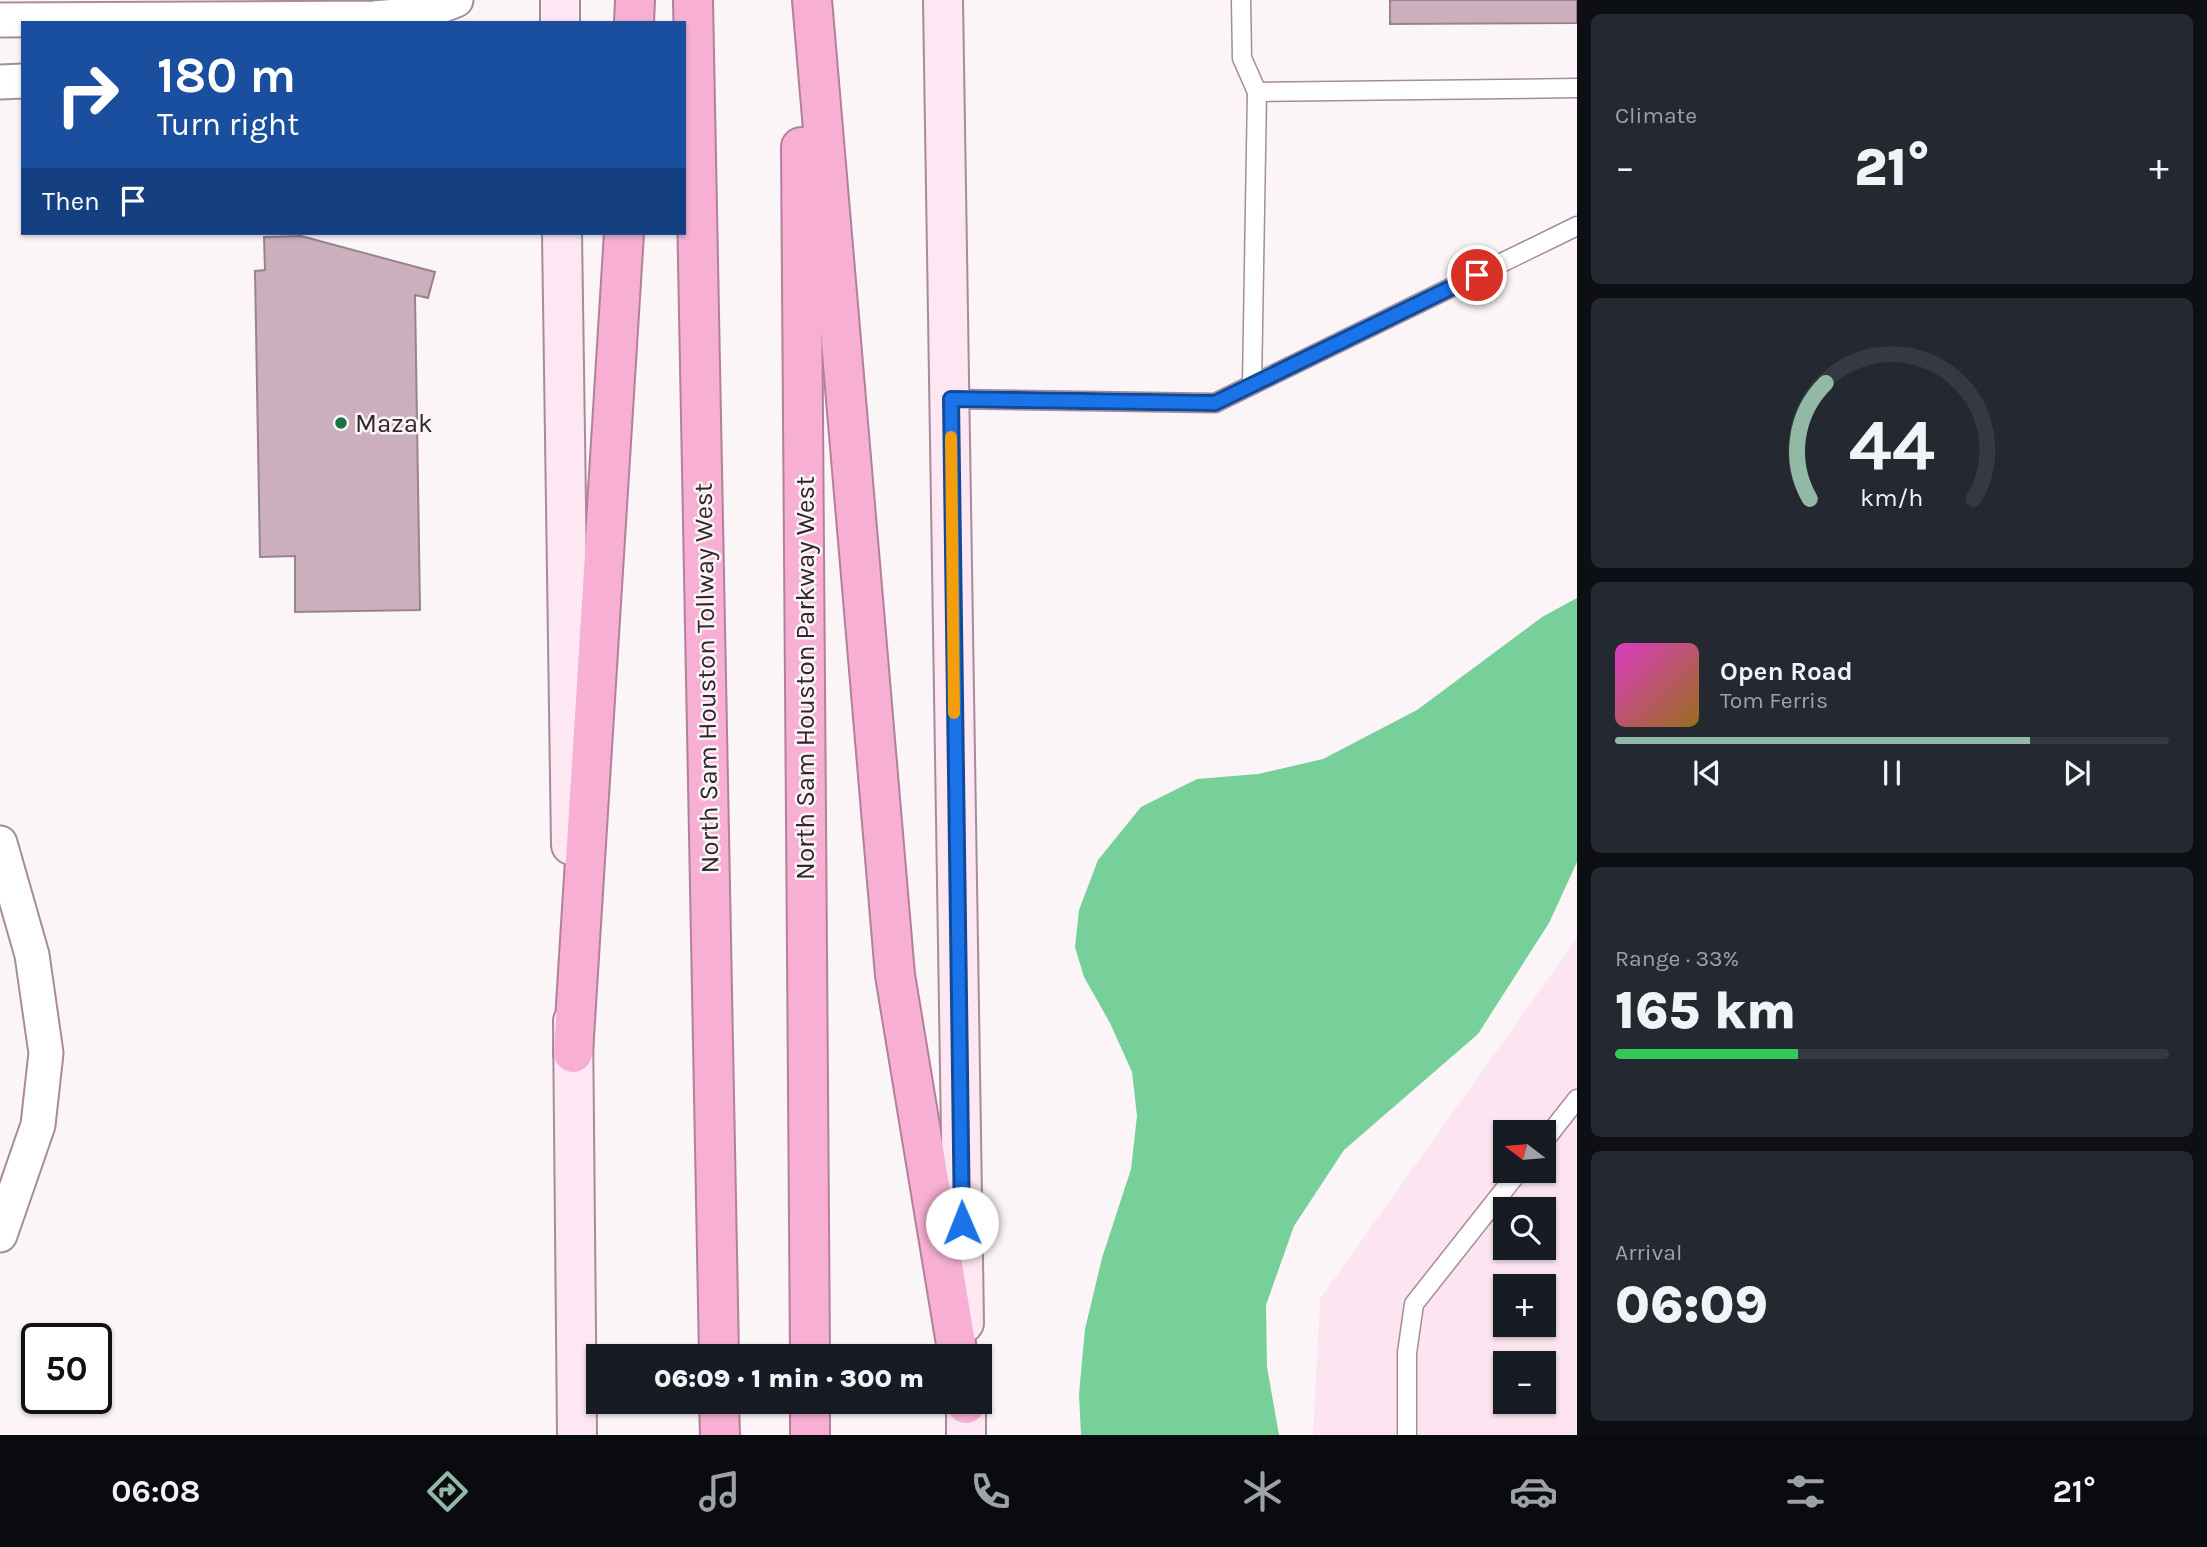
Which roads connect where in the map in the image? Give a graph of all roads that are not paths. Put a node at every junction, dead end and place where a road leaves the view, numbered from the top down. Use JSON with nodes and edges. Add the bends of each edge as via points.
{"nodes":[{"id":1,"x":456,"y":0,"type":"edge"},
{"id":2,"x":560,"y":0,"type":"edge"},
{"id":3,"x":635,"y":0,"type":"edge"},
{"id":4,"x":693,"y":0,"type":"edge"},
{"id":5,"x":800,"y":0,"type":"edge"},
{"id":6,"x":811,"y":0,"type":"edge"},
{"id":7,"x":943,"y":0,"type":"edge"},
{"id":8,"x":1241,"y":0,"type":"edge"},
{"id":9,"x":150,"y":14,"type":"edge"},
{"id":10,"x":0,"y":20,"type":"edge"},
{"id":11,"x":560,"y":21,"type":"edge"},
{"id":12,"x":634,"y":21,"type":"edge"},
{"id":13,"x":21,"y":81,"type":"edge"},
{"id":14,"x":0,"y":82,"type":"edge"},
{"id":15,"x":1577,"y":88,"type":"edge"},
{"id":16,"x":1257,"y":92,"type":"junction"},
{"id":17,"x":1577,"y":226,"type":"edge"},
{"id":18,"x":562,"y":235,"type":"edge"},
{"id":19,"x":624,"y":235,"type":"edge"},
{"id":20,"x":1252,"y":385,"type":"junction"},
{"id":21,"x":951,"y":399,"type":"junction"},
{"id":22,"x":0,"y":843,"type":"edge"},
{"id":23,"x":573,"y":1054,"type":"junction"},
{"id":24,"x":1577,"y":1099,"type":"edge"},
{"id":25,"x":1556,"y":1126,"type":"edge"},
{"id":26,"x":1510,"y":1183,"type":"edge"},
{"id":27,"x":0,"y":1235,"type":"edge"},
{"id":28,"x":719,"y":1344,"type":"edge"},
{"id":29,"x":810,"y":1344,"type":"edge"},
{"id":30,"x":956,"y":1344,"type":"edge"},
{"id":31,"x":965,"y":1344,"type":"edge"},
{"id":32,"x":719,"y":1414,"type":"edge"},
{"id":33,"x":810,"y":1414,"type":"edge"},
{"id":34,"x":577,"y":1435,"type":"edge"},
{"id":35,"x":720,"y":1435,"type":"edge"},
{"id":36,"x":810,"y":1435,"type":"edge"},
{"id":37,"x":1407,"y":1435,"type":"edge"}],
"edges":[{"from":1,"to":9,"type":"street","via":[[419,14],[374,19]]},
{"from":2,"to":11,"type":"main road"},
{"from":3,"to":12,"type":"highway"},
{"from":4,"to":28,"type":"highway","name":"North Sam Houston Tollway West"},
{"from":5,"to":29,"type":"highway","name":"North Sam Houston Parkway West"},
{"from":6,"to":30,"type":"highway","via":[[895,975]]},
{"from":7,"to":21,"type":"main road"},
{"from":8,"to":16,"type":"lane","via":[[1242,58]]},
{"from":9,"to":10,"type":"street"},
{"from":13,"to":14,"type":"street"},
{"from":15,"to":16,"type":"lane"},
{"from":16,"to":20,"type":"lane"},
{"from":17,"to":20,"type":"lane"},
{"from":18,"to":23,"type":"main road"},
{"from":19,"to":23,"type":"highway"},
{"from":20,"to":21,"type":"lane","via":[[1215,403]]},
{"from":21,"to":31,"type":"main road"},
{"from":22,"to":27,"type":"street","via":[[32,955],[46,1053],[38,1125]]},
{"from":23,"to":34,"type":"main road"},
{"from":24,"to":25,"type":"lane"},
{"from":26,"to":37,"type":"lane","via":[[1414,1304],[1407,1353]]},
{"from":32,"to":35,"type":"highway"},
{"from":33,"to":36,"type":"highway"}]}
